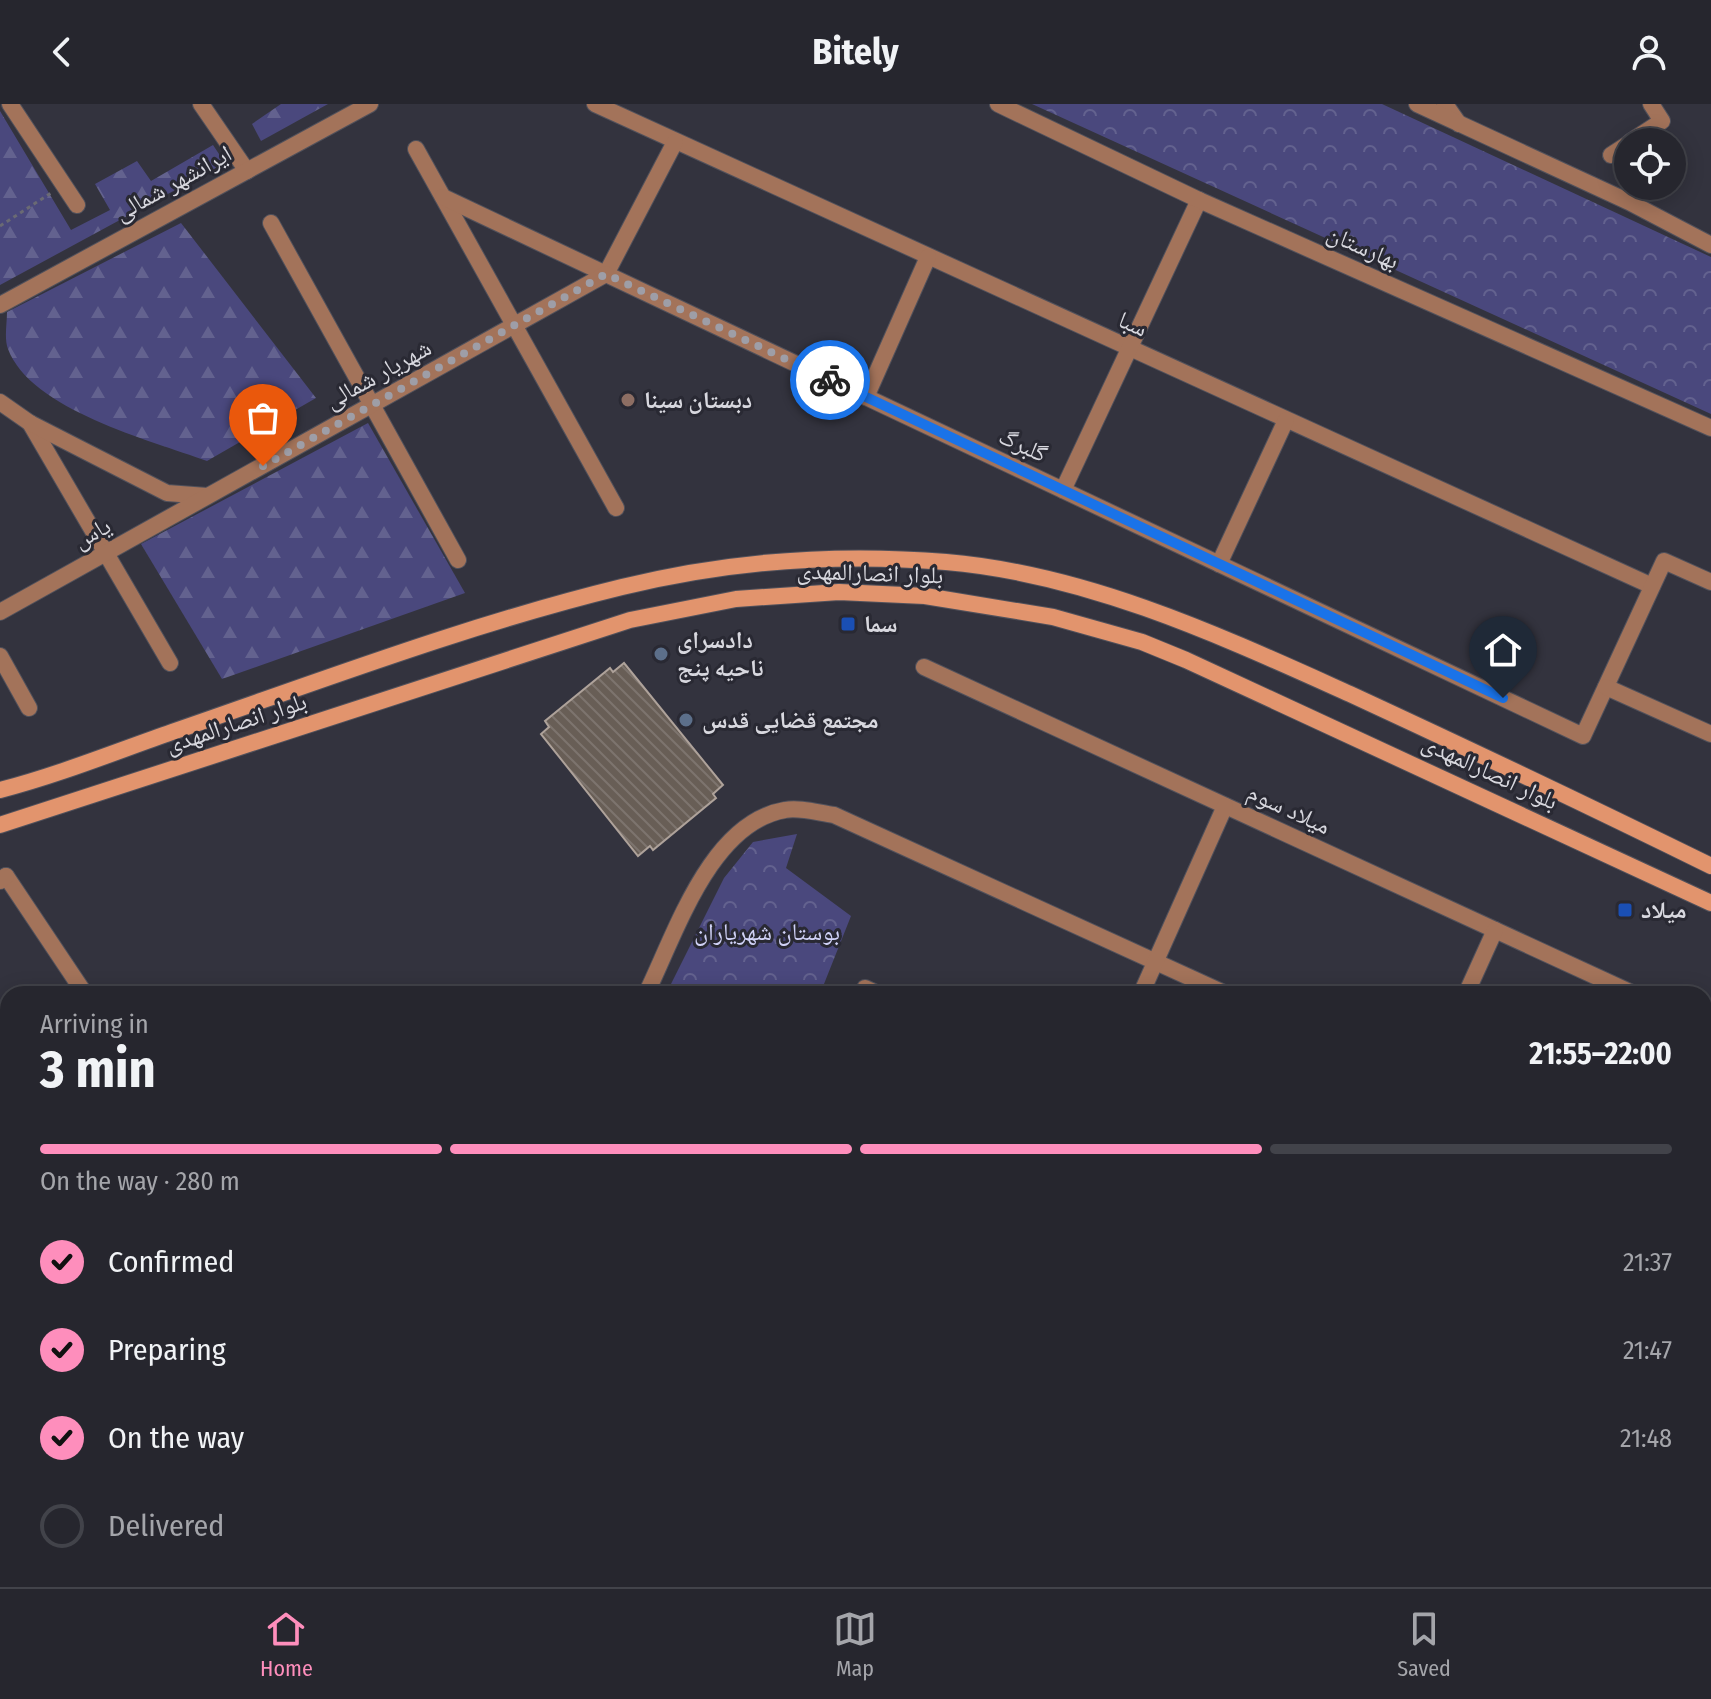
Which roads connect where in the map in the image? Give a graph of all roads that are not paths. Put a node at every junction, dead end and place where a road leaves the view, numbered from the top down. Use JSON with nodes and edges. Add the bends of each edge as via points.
{"nodes":[{"id":1,"x":10,"y":104,"type":"edge"},
{"id":2,"x":201,"y":104,"type":"edge"},
{"id":3,"x":370,"y":104,"type":"edge"},
{"id":4,"x":595,"y":104,"type":"edge"},
{"id":5,"x":998,"y":104,"type":"edge"},
{"id":6,"x":1417,"y":104,"type":"edge"},
{"id":7,"x":1445,"y":104,"type":"edge"},
{"id":8,"x":1651,"y":104,"type":"edge"},
{"id":9,"x":1459,"y":124,"type":"junction"},
{"id":10,"x":1652,"y":128,"type":"edge"},
{"id":11,"x":675,"y":142,"type":"junction"},
{"id":12,"x":416,"y":149,"type":"dead end"},
{"id":13,"x":1614,"y":153,"type":"edge"},
{"id":14,"x":1611,"y":155,"type":"dead end"},
{"id":15,"x":247,"y":171,"type":"junction"},
{"id":16,"x":443,"y":197,"type":"junction"},
{"id":17,"x":1199,"y":200,"type":"junction"},
{"id":18,"x":1629,"y":202,"type":"junction"},
{"id":19,"x":77,"y":205,"type":"dead end"},
{"id":20,"x":271,"y":223,"type":"dead end"},
{"id":21,"x":1711,"y":233,"type":"edge"},
{"id":22,"x":1711,"y":245,"type":"edge"},
{"id":23,"x":928,"y":257,"type":"junction"},
{"id":24,"x":606,"y":274,"type":"junction"},
{"id":25,"x":0,"y":305,"type":"edge"},
{"id":26,"x":514,"y":325,"type":"junction"},
{"id":27,"x":1129,"y":348,"type":"junction"},
{"id":28,"x":866,"y":397,"type":"junction"},
{"id":29,"x":0,"y":402,"type":"edge"},
{"id":30,"x":373,"y":404,"type":"junction"},
{"id":31,"x":1286,"y":420,"type":"junction"},
{"id":32,"x":30,"y":423,"type":"junction"},
{"id":33,"x":1711,"y":428,"type":"edge"},
{"id":34,"x":1063,"y":490,"type":"junction"},
{"id":35,"x":207,"y":496,"type":"junction"},
{"id":36,"x":616,"y":508,"type":"dead end"},
{"id":37,"x":106,"y":553,"type":"junction"},
{"id":38,"x":458,"y":560,"type":"dead end"},
{"id":39,"x":1219,"y":564,"type":"junction"},
{"id":40,"x":1711,"y":582,"type":"edge"},
{"id":41,"x":1652,"y":586,"type":"junction"},
{"id":42,"x":0,"y":612,"type":"edge"},
{"id":43,"x":0,"y":656,"type":"edge"},
{"id":44,"x":170,"y":663,"type":"dead end"},
{"id":45,"x":924,"y":667,"type":"dead end"},
{"id":46,"x":1606,"y":687,"type":"junction"},
{"id":47,"x":29,"y":708,"type":"dead end"},
{"id":48,"x":1711,"y":734,"type":"edge"},
{"id":49,"x":0,"y":790,"type":"edge"},
{"id":50,"x":1225,"y":806,"type":"junction"},
{"id":51,"x":0,"y":825,"type":"edge"},
{"id":52,"x":1711,"y":866,"type":"edge"},
{"id":53,"x":3,"y":878,"type":"edge"},
{"id":54,"x":1711,"y":903,"type":"edge"},
{"id":55,"x":1495,"y":930,"type":"junction"},
{"id":56,"x":1155,"y":962,"type":"junction"},
{"id":57,"x":79,"y":986,"type":"edge"},
{"id":58,"x":650,"y":986,"type":"edge"},
{"id":59,"x":1144,"y":986,"type":"edge"},
{"id":60,"x":1208,"y":986,"type":"edge"},
{"id":61,"x":1470,"y":986,"type":"edge"},
{"id":62,"x":1617,"y":986,"type":"edge"}],
"edges":[{"from":1,"to":19,"type":"street"},
{"from":2,"to":15,"type":"street"},
{"from":3,"to":15,"type":"street","name":"ایرانشهر شمالی"},
{"from":4,"to":11,"type":"street","name":"سبا"},
{"from":5,"to":17,"type":"street","name":"بهارستان"},
{"from":6,"to":9,"type":"street"},
{"from":7,"to":9,"type":"street"},
{"from":8,"to":10,"type":"street","via":[[1662,121]]},
{"from":9,"to":18,"type":"street"},
{"from":11,"to":23,"type":"street","name":"سبا"},
{"from":11,"to":24,"type":"street"},
{"from":12,"to":16,"type":"street"},
{"from":13,"to":14,"type":"street"},
{"from":15,"to":25,"type":"street","name":"ایرانشهر شمالی"},
{"from":16,"to":24,"type":"street","name":"گلبرگ"},
{"from":16,"to":26,"type":"street"},
{"from":17,"to":27,"type":"street"},
{"from":17,"to":33,"type":"street","name":"بهارستان"},
{"from":18,"to":21,"type":"street"},
{"from":18,"to":22,"type":"street"},
{"from":20,"to":30,"type":"street"},
{"from":23,"to":27,"type":"street","name":"سبا"},
{"from":23,"to":28,"type":"street"},
{"from":24,"to":26,"type":"street","name":"شهریار شمالی"},
{"from":24,"to":28,"type":"street","name":"گلبرگ"},
{"from":26,"to":30,"type":"street","name":"شهریار شمالی"},
{"from":26,"to":36,"type":"street"},
{"from":27,"to":31,"type":"street","name":"سبا"},
{"from":27,"to":34,"type":"street"},
{"from":28,"to":34,"type":"street","name":"گلبرگ"},
{"from":29,"to":32,"type":"street"},
{"from":30,"to":35,"type":"street","name":"شهریار شمالی"},
{"from":30,"to":38,"type":"street"},
{"from":31,"to":39,"type":"street"},
{"from":31,"to":41,"type":"street","name":"سبا"},
{"from":32,"to":35,"type":"street","via":[[167,493]]},
{"from":32,"to":37,"type":"street"},
{"from":34,"to":39,"type":"street","name":"گلبرگ"},
{"from":35,"to":37,"type":"street","name":"یاس"},
{"from":37,"to":42,"type":"street","name":"یاس"},
{"from":37,"to":44,"type":"street"},
{"from":39,"to":46,"type":"street","name":"گلبرگ","via":[[1583,736]]},
{"from":40,"to":41,"type":"street","via":[[1664,561]]},
{"from":41,"to":46,"type":"street"},
{"from":43,"to":47,"type":"street"},
{"from":45,"to":50,"type":"street","name":"میلاد سوم"},
{"from":46,"to":48,"type":"street"},
{"from":49,"to":52,"type":"main road","name":"بلوار انصارالمهدی","via":[[622,587],[783,560],[923,561],[1102,594],[1192,624]]},
{"from":50,"to":55,"type":"street","name":"میلاد سوم"},
{"from":50,"to":56,"type":"street"},
{"from":51,"to":54,"type":"main road","name":"بلوار انصارالمهدی","via":[[630,620],[736,599],[886,593],[1015,608],[1142,642]]},
{"from":53,"to":57,"type":"street"},
{"from":55,"to":61,"type":"street"},
{"from":55,"to":62,"type":"street","name":"میلاد سوم"},
{"from":56,"to":58,"type":"street","via":[[834,815],[786,809],[747,824],[713,859]]},
{"from":56,"to":59,"type":"street"},
{"from":56,"to":60,"type":"street"}]}
